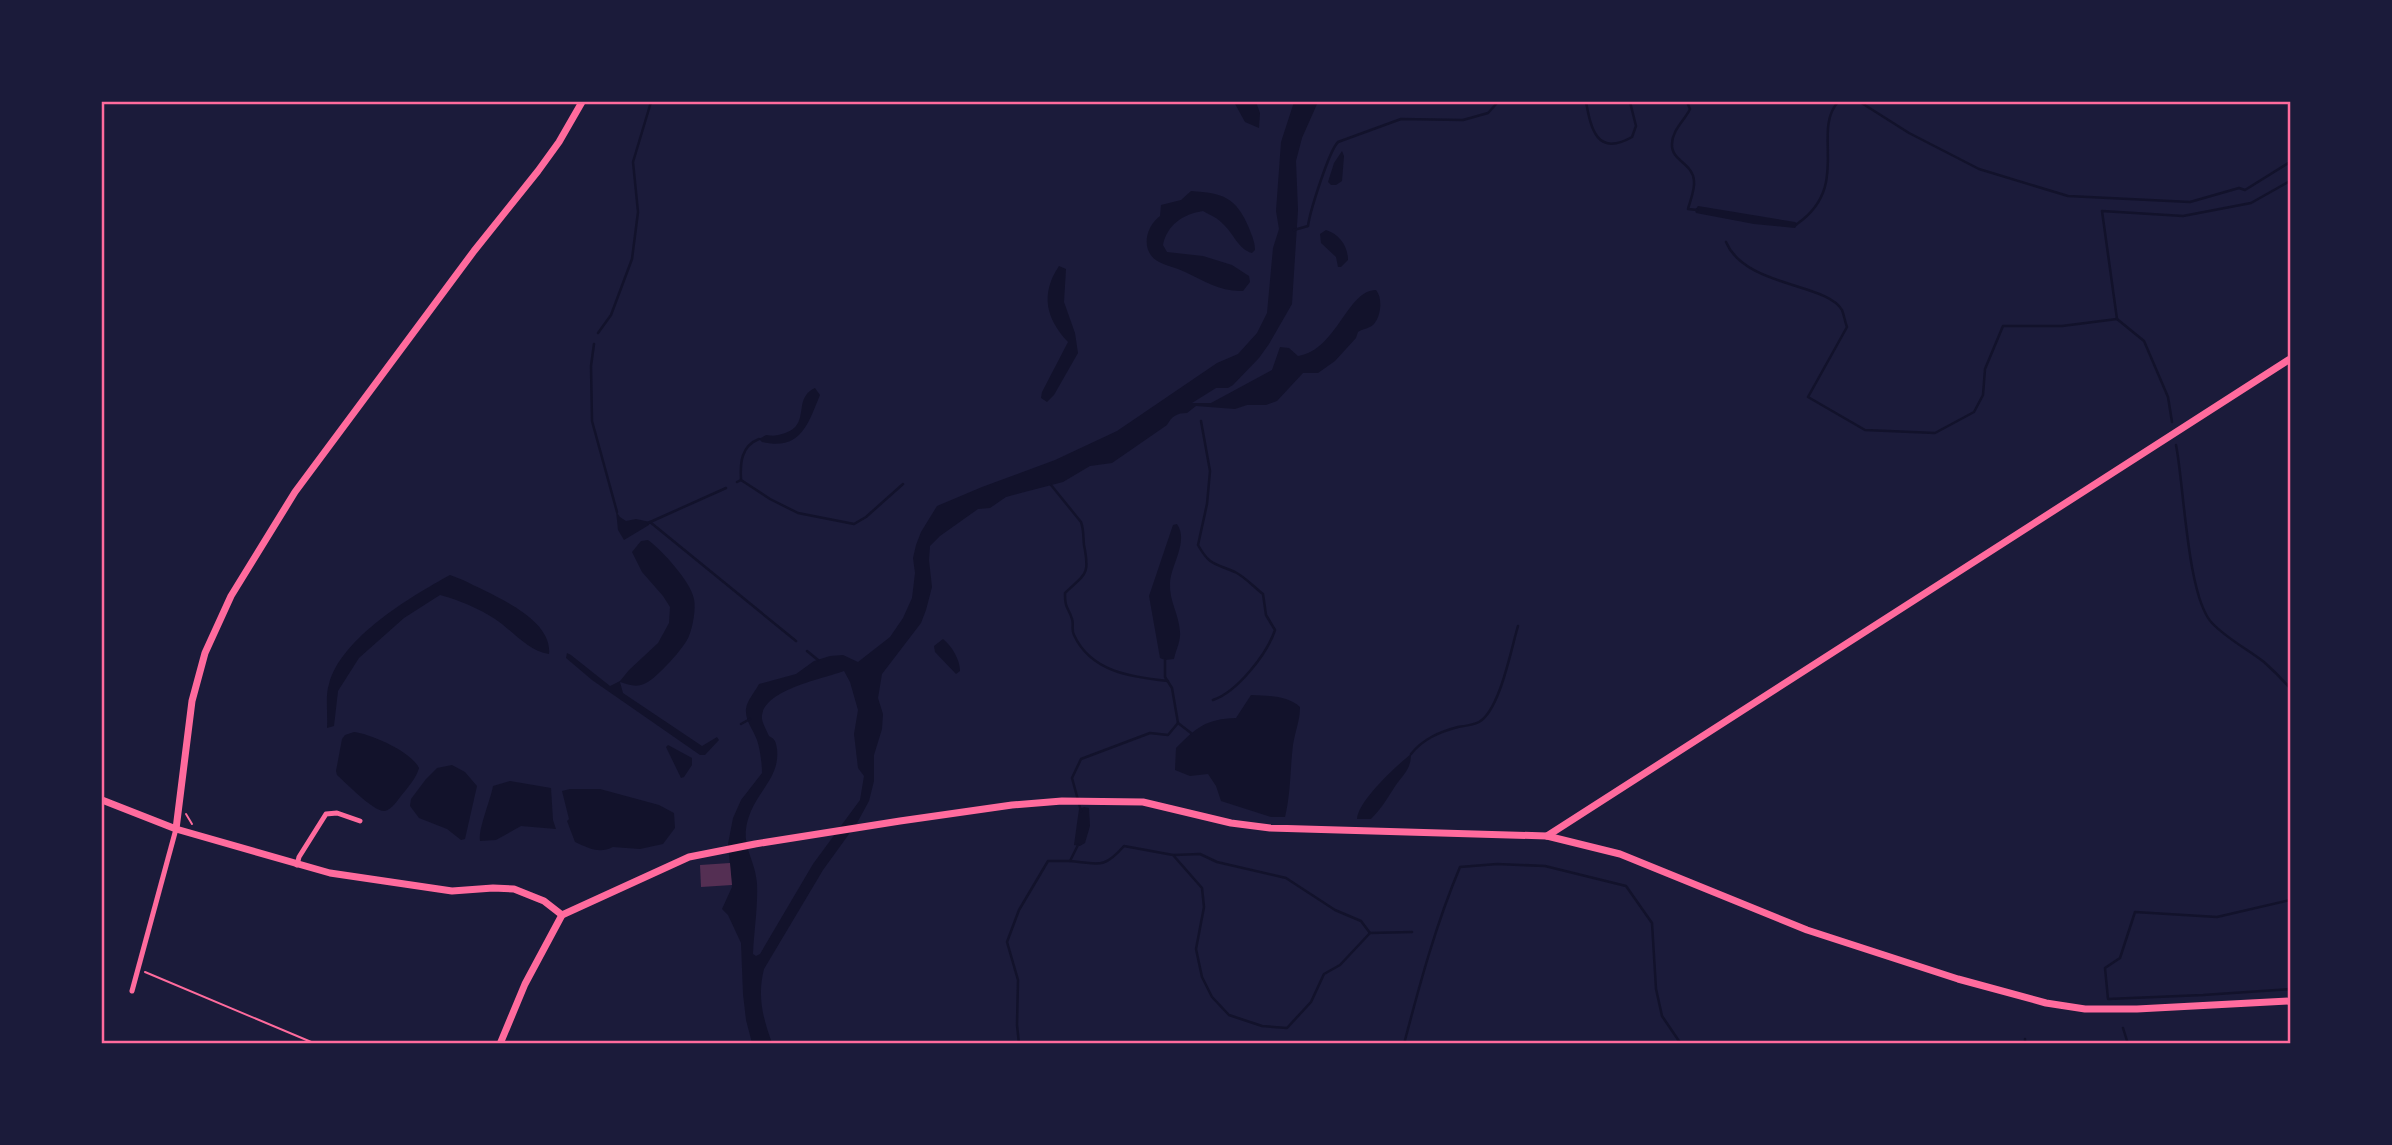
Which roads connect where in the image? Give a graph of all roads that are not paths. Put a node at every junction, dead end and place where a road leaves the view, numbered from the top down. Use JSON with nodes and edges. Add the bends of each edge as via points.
{"nodes":[{"id":1,"x":582,"y":102,"type":"edge"},
{"id":2,"x":2291,"y":359,"type":"edge"},
{"id":3,"x":102,"y":800,"type":"edge"},
{"id":4,"x":360,"y":821,"type":"dead end"},
{"id":5,"x":176,"y":829,"type":"junction"},
{"id":6,"x":1547,"y":836,"type":"junction"},
{"id":7,"x":297,"y":865,"type":"junction"},
{"id":8,"x":562,"y":915,"type":"junction"},
{"id":9,"x":132,"y":990,"type":"dead end"},
{"id":10,"x":2291,"y":1001,"type":"edge"},
{"id":11,"x":500,"y":1044,"type":"edge"}],
"edges":[{"from":1,"to":5,"type":"street","via":[[538,171],[295,492],[231,596],[205,653],[192,701]]},
{"from":2,"to":6,"type":"street"},
{"from":3,"to":5,"type":"street"},
{"from":4,"to":7,"type":"street","via":[[326,814]]},
{"from":5,"to":7,"type":"street"},
{"from":5,"to":9,"type":"street"},
{"from":6,"to":8,"type":"street","via":[[1270,828],[1143,802],[1012,805],[689,857]]},
{"from":6,"to":10,"type":"street","via":[[1620,854],[1819,934],[2046,1003],[2124,1009]]},
{"from":7,"to":8,"type":"street","via":[[441,890],[514,889],[544,901]]},
{"from":8,"to":11,"type":"street","via":[[524,984]]}]}
